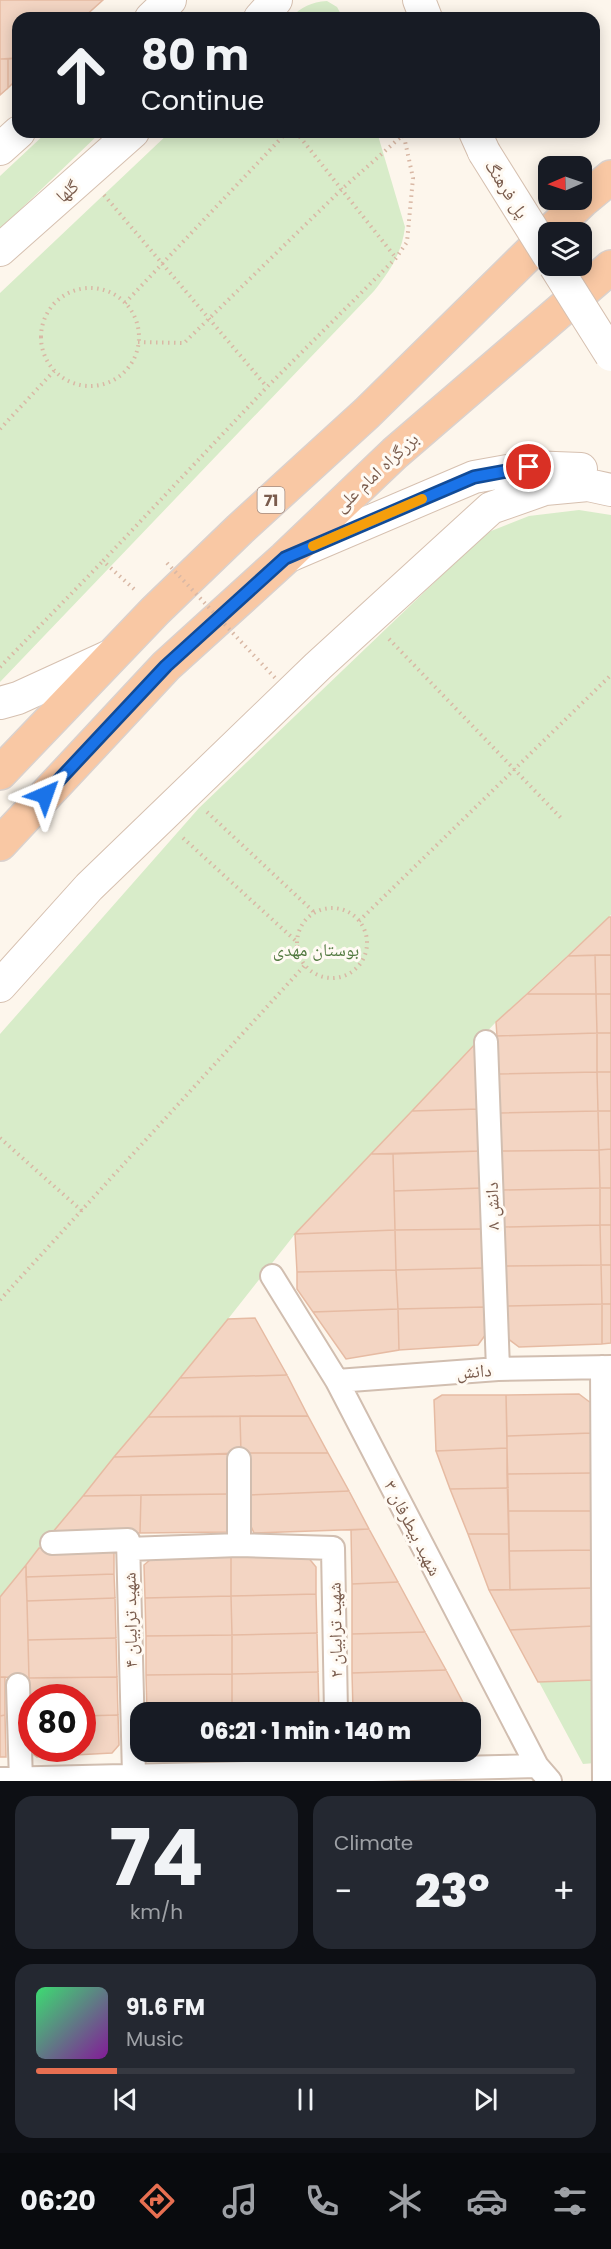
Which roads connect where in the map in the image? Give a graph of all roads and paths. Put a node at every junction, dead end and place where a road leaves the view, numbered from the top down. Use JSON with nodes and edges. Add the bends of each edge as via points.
{"nodes":[{"id":1,"x":170,"y":0,"type":"edge"},
{"id":2,"x":276,"y":0,"type":"edge"},
{"id":3,"x":157,"y":12,"type":"edge"},
{"id":4,"x":265,"y":12,"type":"edge"},
{"id":5,"x":13,"y":138,"type":"edge"},
{"id":6,"x":126,"y":138,"type":"edge"},
{"id":7,"x":281,"y":138,"type":"edge"},
{"id":8,"x":301,"y":138,"type":"edge"},
{"id":9,"x":398,"y":138,"type":"edge"},
{"id":10,"x":404,"y":138,"type":"edge"},
{"id":11,"x":480,"y":142,"type":"edge"},
{"id":12,"x":0,"y":149,"type":"edge"},
{"id":13,"x":611,"y":161,"type":"edge"},
{"id":14,"x":86,"y":174,"type":"junction"},
{"id":15,"x":611,"y":177,"type":"edge"},
{"id":16,"x":592,"y":187,"type":"edge"},
{"id":17,"x":342,"y":189,"type":"junction"},
{"id":18,"x":592,"y":193,"type":"edge"},
{"id":19,"x":573,"y":210,"type":"edge"},
{"id":20,"x":561,"y":222,"type":"edge"},
{"id":21,"x":538,"y":238,"type":"edge"},
{"id":22,"x":538,"y":245,"type":"edge"},
{"id":23,"x":0,"y":250,"type":"edge"},
{"id":24,"x":396,"y":258,"type":"junction"},
{"id":25,"x":162,"y":264,"type":"junction"},
{"id":26,"x":610,"y":268,"type":"edge"},
{"id":27,"x":561,"y":276,"type":"edge"},
{"id":28,"x":125,"y":303,"type":"junction"},
{"id":29,"x":209,"y":319,"type":"junction"},
{"id":30,"x":138,"y":342,"type":"junction"},
{"id":31,"x":611,"y":355,"type":"edge"},
{"id":32,"x":54,"y":371,"type":"junction"},
{"id":33,"x":267,"y":387,"type":"junction"},
{"id":34,"x":0,"y":429,"type":"edge"},
{"id":35,"x":611,"y":482,"type":"edge"},
{"id":36,"x":611,"y":490,"type":"edge"},
{"id":37,"x":285,"y":558,"type":"junction"},
{"id":38,"x":104,"y":561,"type":"junction"},
{"id":39,"x":167,"y":563,"type":"dead end"},
{"id":40,"x":141,"y":596,"type":"dead end"},
{"id":41,"x":370,"y":618,"type":"junction"},
{"id":42,"x":113,"y":655,"type":"junction"},
{"id":43,"x":0,"y":666,"type":"edge"},
{"id":44,"x":611,"y":675,"type":"edge"},
{"id":45,"x":278,"y":681,"type":"dead end"},
{"id":46,"x":0,"y":703,"type":"edge"},
{"id":47,"x":515,"y":768,"type":"junction"},
{"id":48,"x":0,"y":773,"type":"edge"},
{"id":49,"x":187,"y":793,"type":"junction"},
{"id":50,"x":161,"y":818,"type":"junction"},
{"id":51,"x":561,"y":818,"type":"dead end"},
{"id":52,"x":0,"y":844,"type":"edge"},
{"id":53,"x":315,"y":913,"type":"junction"},
{"id":54,"x":359,"y":921,"type":"junction"},
{"id":55,"x":297,"y":943,"type":"junction"},
{"id":56,"x":305,"y":965,"type":"junction"},
{"id":57,"x":0,"y":986,"type":"edge"},
{"id":58,"x":486,"y":1042,"type":"dead end"},
{"id":59,"x":0,"y":1138,"type":"edge"},
{"id":60,"x":82,"y":1211,"type":"junction"},
{"id":61,"x":272,"y":1276,"type":"dead end"},
{"id":62,"x":0,"y":1300,"type":"edge"},
{"id":63,"x":607,"y":1367,"type":"edge"},
{"id":64,"x":498,"y":1369,"type":"junction"},
{"id":65,"x":337,"y":1381,"type":"junction"},
{"id":66,"x":239,"y":1459,"type":"dead end"},
{"id":67,"x":52,"y":1543,"type":"dead end"},
{"id":68,"x":239,"y":1545,"type":"junction"},
{"id":69,"x":129,"y":1549,"type":"junction"},
{"id":70,"x":18,"y":1685,"type":"dead end"},
{"id":71,"x":336,"y":1702,"type":"edge"},
{"id":72,"x":330,"y":1762,"type":"edge"},
{"id":73,"x":344,"y":1762,"type":"edge"},
{"id":74,"x":544,"y":1773,"type":"edge"},
{"id":75,"x":134,"y":1775,"type":"junction"},
{"id":76,"x":437,"y":1775,"type":"edge"},
{"id":77,"x":232,"y":1777,"type":"edge"},
{"id":78,"x":14,"y":1780,"type":"edge"},
{"id":79,"x":604,"y":1781,"type":"edge"}],
"edges":[{"from":1,"to":3,"type":"main road"},
{"from":2,"to":4,"type":"main road"},
{"from":5,"to":12,"type":"main road"},
{"from":6,"to":14,"type":"main road","name":"گلها"},
{"from":7,"to":25,"type":"path"},
{"from":8,"to":17,"type":"path"},
{"from":9,"to":17,"type":"path"},
{"from":10,"to":24,"type":"path","via":[[413,178],[407,242]]},
{"from":11,"to":21,"type":"main road","name":"پل فرهنگ","bridge":true},
{"from":13,"to":16,"type":"highway"},
{"from":14,"to":23,"type":"main road","name":"گلها"},
{"from":14,"to":25,"type":"path"},
{"from":15,"to":18,"type":"highway","number":"71"},
{"from":17,"to":24,"type":"path"},
{"from":17,"to":29,"type":"path"},
{"from":19,"to":20,"type":"highway","number":"71"},
{"from":22,"to":42,"type":"highway","number":"71"},
{"from":24,"to":33,"type":"path"},
{"from":25,"to":28,"type":"path"},
{"from":25,"to":29,"type":"path"},
{"from":26,"to":37,"type":"highway","name":"بزرگراه امام علی","via":[[395,453]]},
{"from":27,"to":31,"type":"main road","bridge":true},
{"from":28,"to":30,"type":"path","via":[[138,328]]},
{"from":28,"to":32,"type":"path","via":[[114,295],[87,288],[56,302],[41,333],[46,360]]},
{"from":29,"to":30,"type":"path","via":[[184,343]]},
{"from":29,"to":33,"type":"path"},
{"from":30,"to":32,"type":"path","via":[[128,368],[106,384],[78,385]]},
{"from":32,"to":34,"type":"path"},
{"from":33,"to":38,"type":"path"},
{"from":35,"to":37,"type":"main road","via":[[581,469],[529,467],[474,477]]},
{"from":36,"to":41,"type":"main road","via":[[588,485],[545,489],[491,508]]},
{"from":37,"to":52,"type":"highway","name":"بزرگراه امام علی","via":[[166,666]]},
{"from":38,"to":40,"type":"path"},
{"from":38,"to":43,"type":"path"},
{"from":39,"to":45,"type":"path","bridge":true},
{"from":41,"to":47,"type":"path"},
{"from":41,"to":49,"type":"main road"},
{"from":42,"to":46,"type":"main road"},
{"from":42,"to":48,"type":"highway","number":"71"},
{"from":44,"to":47,"type":"path"},
{"from":47,"to":51,"type":"path"},
{"from":47,"to":54,"type":"path"},
{"from":49,"to":50,"type":"main road"},
{"from":49,"to":53,"type":"path"},
{"from":50,"to":55,"type":"path"},
{"from":50,"to":57,"type":"main road","via":[[89,887]]},
{"from":53,"to":54,"type":"path","via":[[326,908],[338,909]]},
{"from":53,"to":55,"type":"path","via":[[299,931]]},
{"from":54,"to":56,"type":"path","via":[[365,931],[365,955],[350,974],[326,977]]},
{"from":55,"to":56,"type":"path"},
{"from":56,"to":60,"type":"path"},
{"from":58,"to":64,"type":"street","name":"دانش ۸"},
{"from":59,"to":60,"type":"path"},
{"from":60,"to":62,"type":"path"},
{"from":61,"to":65,"type":"street","name":"شهید بیطرفان ۳"},
{"from":63,"to":64,"type":"street","name":"دانش"},
{"from":63,"to":79,"type":"street"},
{"from":64,"to":65,"type":"street","name":"دانش"},
{"from":65,"to":74,"type":"street","name":"شهید بیطرفان ۳"},
{"from":66,"to":68,"type":"street"},
{"from":67,"to":69,"type":"street","name":"شهید ترابیان ۴","via":[[128,1540]]},
{"from":68,"to":69,"type":"street"},
{"from":68,"to":71,"type":"street","name":"شهید ترابیان ۲","via":[[333,1548]]},
{"from":69,"to":75,"type":"street","name":"شهید ترابیان ۴"},
{"from":70,"to":78,"type":"street"},
{"from":72,"to":77,"type":"street"},
{"from":73,"to":76,"type":"street"},
{"from":74,"to":76,"type":"street"},
{"from":75,"to":77,"type":"street"},
{"from":75,"to":78,"type":"street"}]}
